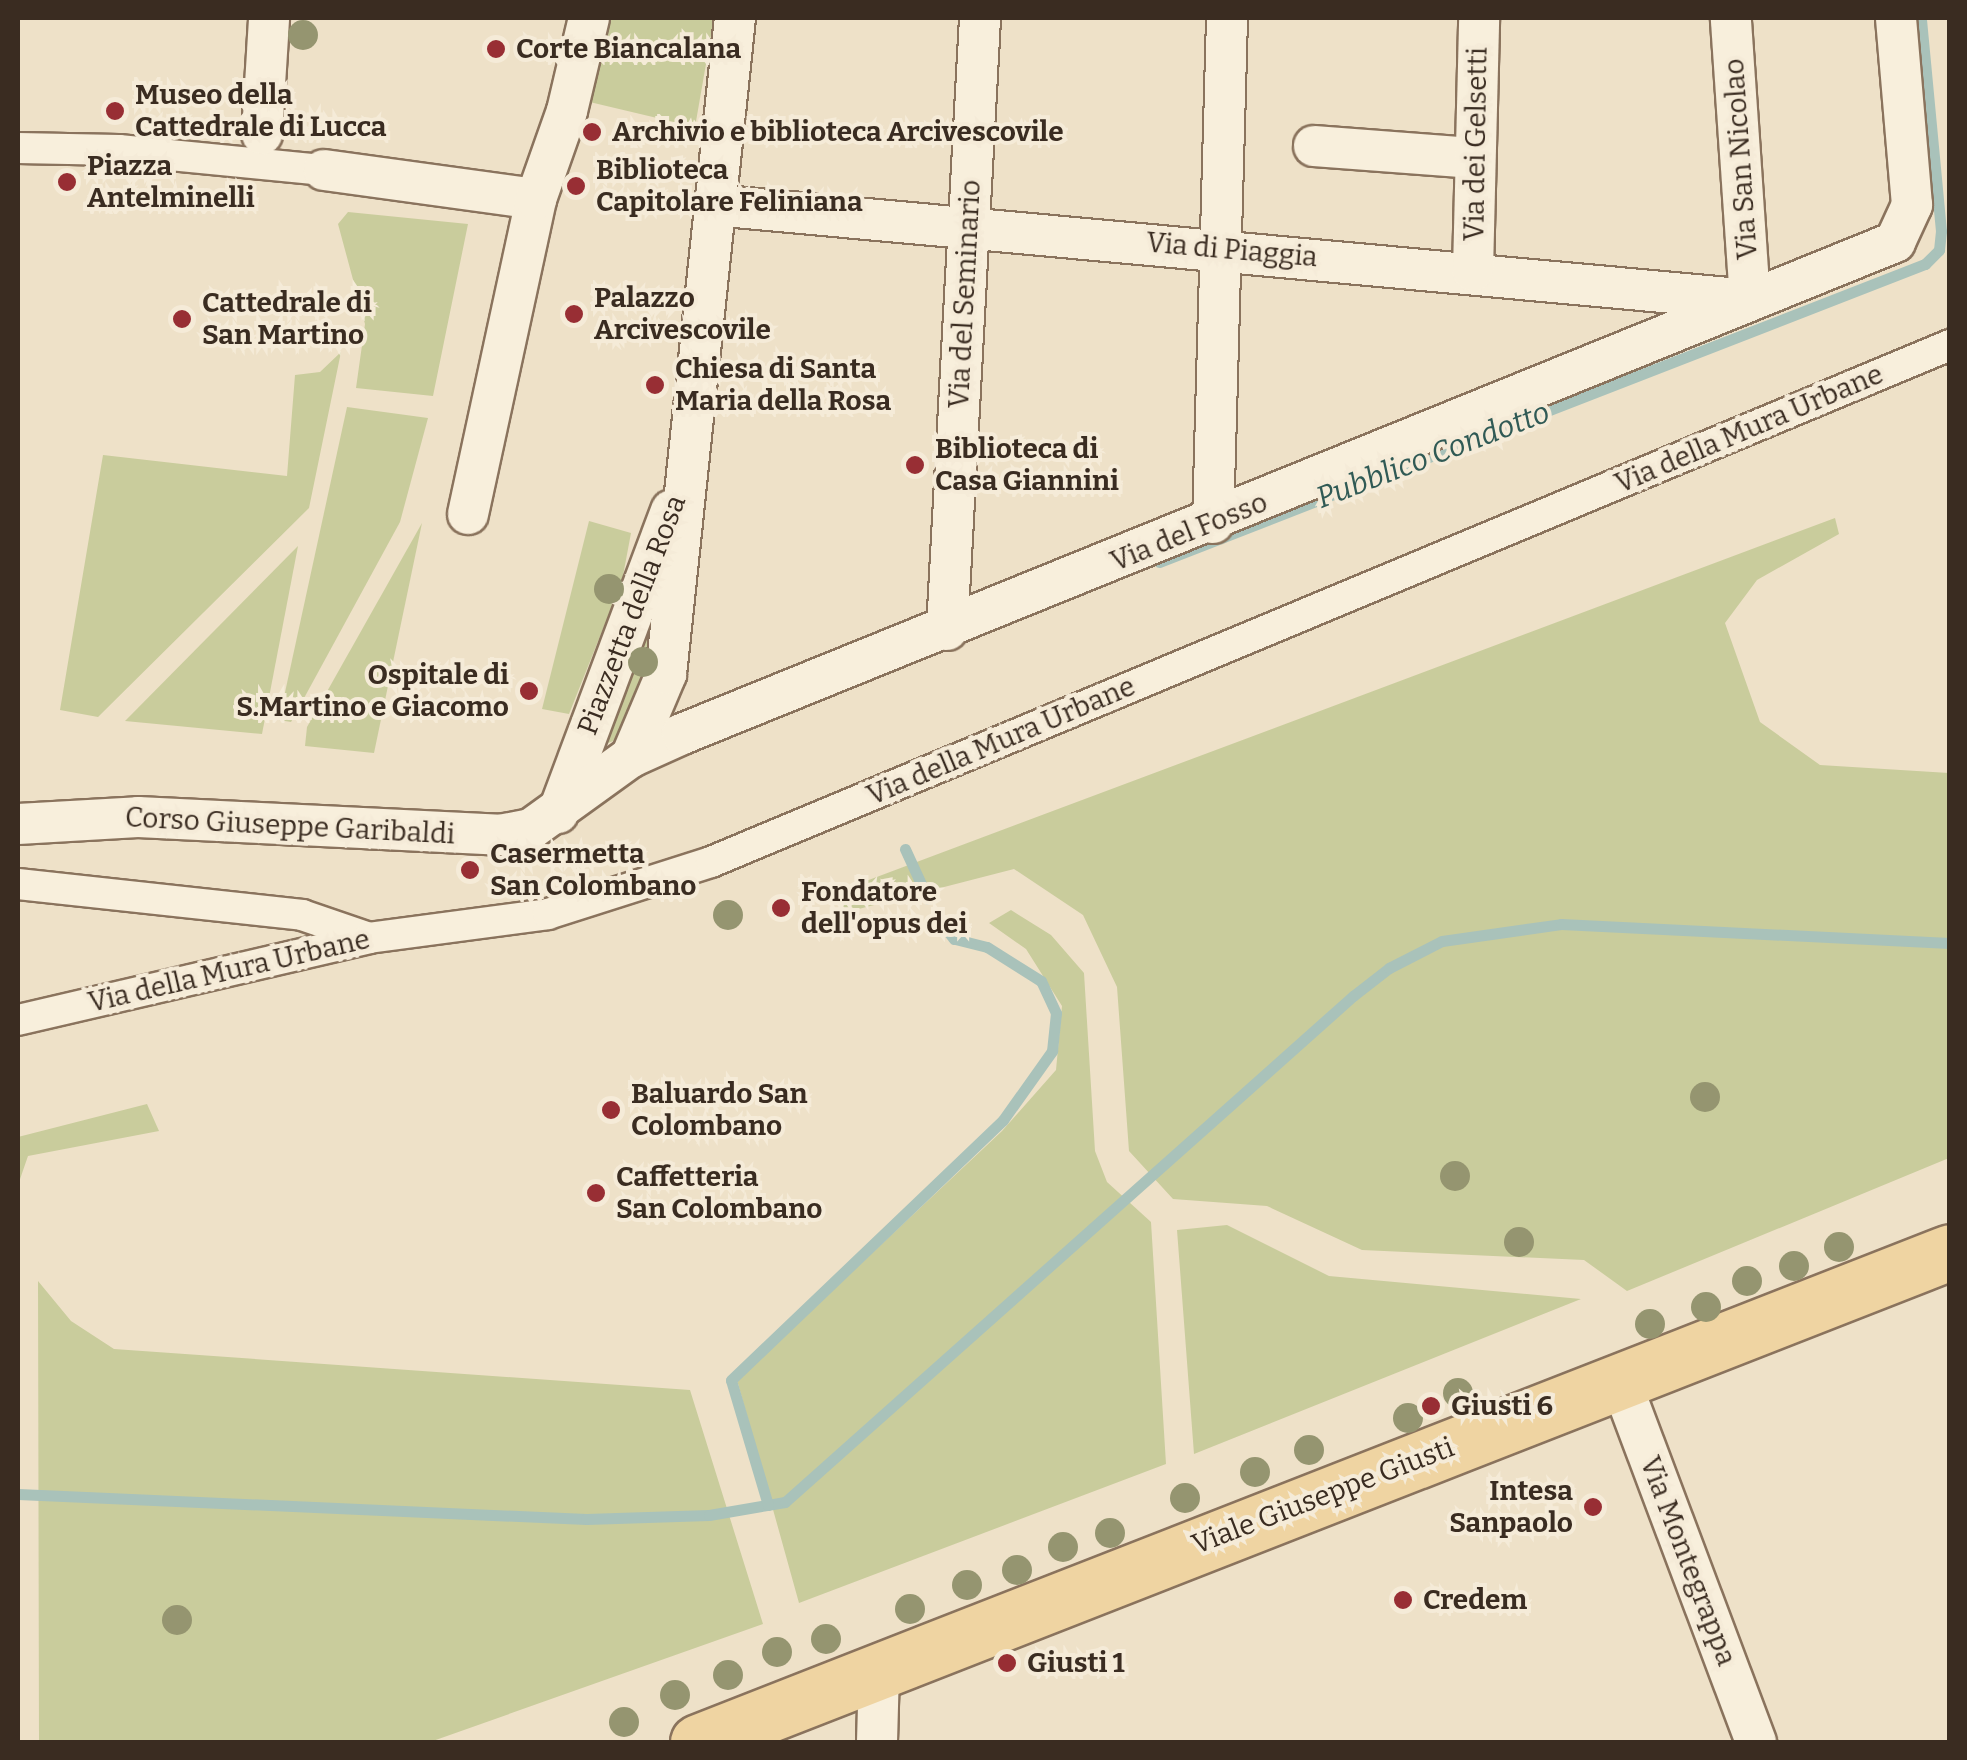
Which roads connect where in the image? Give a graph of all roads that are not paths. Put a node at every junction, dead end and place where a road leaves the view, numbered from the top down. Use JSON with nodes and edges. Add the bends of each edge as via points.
{"nodes":[{"id":1,"x":269,"y":18,"type":"edge"},
{"id":2,"x":589,"y":18,"type":"edge"},
{"id":3,"x":735,"y":18,"type":"edge"},
{"id":4,"x":980,"y":18,"type":"edge"},
{"id":5,"x":1227,"y":18,"type":"edge"},
{"id":6,"x":1479,"y":18,"type":"edge"},
{"id":7,"x":1731,"y":18,"type":"edge"},
{"id":8,"x":1896,"y":18,"type":"edge"},
{"id":9,"x":262,"y":134,"type":"dead end"},
{"id":10,"x":1314,"y":146,"type":"dead end"},
{"id":11,"x":18,"y":148,"type":"edge"},
{"id":12,"x":1475,"y":158,"type":"junction"},
{"id":13,"x":324,"y":170,"type":"joint"},
{"id":14,"x":536,"y":199,"type":"junction"},
{"id":15,"x":714,"y":204,"type":"junction"},
{"id":16,"x":969,"y":227,"type":"junction"},
{"id":17,"x":1221,"y":248,"type":"junction"},
{"id":18,"x":1474,"y":271,"type":"junction"},
{"id":19,"x":1750,"y":300,"type":"junction"},
{"id":20,"x":1950,"y":346,"type":"edge"},
{"id":21,"x":688,"y":470,"type":"junction"},
{"id":22,"x":468,"y":514,"type":"dead end"},
{"id":23,"x":1213,"y":524,"type":"junction"},
{"id":24,"x":947,"y":630,"type":"junction"},
{"id":25,"x":631,"y":757,"type":"junction"},
{"id":26,"x":558,"y":814,"type":"junction"},
{"id":27,"x":18,"y":824,"type":"edge"},
{"id":28,"x":18,"y":884,"type":"edge"},
{"id":29,"x":369,"y":938,"type":"junction"},
{"id":30,"x":18,"y":1020,"type":"edge"},
{"id":31,"x":1950,"y":1252,"type":"edge"},
{"id":32,"x":1620,"y":1380,"type":"junction"},
{"id":33,"x":880,"y":1669,"type":"junction"},
{"id":34,"x":698,"y":1742,"type":"edge"},
{"id":35,"x":878,"y":1742,"type":"edge"},
{"id":36,"x":1756,"y":1742,"type":"edge"}],
"edges":[{"from":1,"to":9,"type":"street"},
{"from":2,"to":14,"type":"street","via":[[567,112]]},
{"from":3,"to":15,"type":"street"},
{"from":4,"to":16,"type":"street","name":"Via del Seminario"},
{"from":5,"to":17,"type":"street"},
{"from":6,"to":12,"type":"street","name":"Via dei Gelsetti"},
{"from":7,"to":19,"type":"street","name":"Via San Nicolao"},
{"from":8,"to":19,"type":"street","name":"Via del Fosso","via":[[1912,204],[1906,230],[1895,242]]},
{"from":10,"to":12,"type":"street"},
{"from":11,"to":13,"type":"street"},
{"from":12,"to":18,"type":"street","name":"Via dei Gelsetti"},
{"from":13,"to":14,"type":"street"},
{"from":14,"to":22,"type":"street"},
{"from":15,"to":16,"type":"street","name":"Via di Piaggia"},
{"from":15,"to":21,"type":"street"},
{"from":16,"to":17,"type":"street","name":"Via di Piaggia"},
{"from":16,"to":24,"type":"street","name":"Via del Seminario"},
{"from":17,"to":18,"type":"street","name":"Via di Piaggia"},
{"from":17,"to":23,"type":"street"},
{"from":18,"to":19,"type":"street","name":"Via di Piaggia"},
{"from":19,"to":23,"type":"street","name":"Via del Fosso"},
{"from":20,"to":29,"type":"street","name":"Via della Mura Urbane","via":[[711,862],[548,914]]},
{"from":21,"to":25,"type":"street","name":"Piazzetta della Rosa","via":[[666,674]]},
{"from":21,"to":26,"type":"street","name":"Piazzetta della Rosa","via":[[629,610]]},
{"from":23,"to":24,"type":"street","name":"Via del Fosso"},
{"from":24,"to":25,"type":"street","name":"Via del Fosso"},
{"from":25,"to":26,"type":"street","name":"Via del Fosso"},
{"from":26,"to":27,"type":"street","name":"Corso Giuseppe Garibaldi","via":[[500,835],[138,817]]},
{"from":28,"to":29,"type":"street","via":[[302,915]]},
{"from":29,"to":30,"type":"street","name":"Via della Mura Urbane"},
{"from":31,"to":32,"type":"main road","name":"Viale Giuseppe Giusti"},
{"from":32,"to":33,"type":"main road","name":"Viale Giuseppe Giusti"},
{"from":32,"to":36,"type":"street","name":"Via Montegrappa"},
{"from":33,"to":34,"type":"main road","name":"Viale Giuseppe Giusti"},
{"from":33,"to":35,"type":"street"}]}
